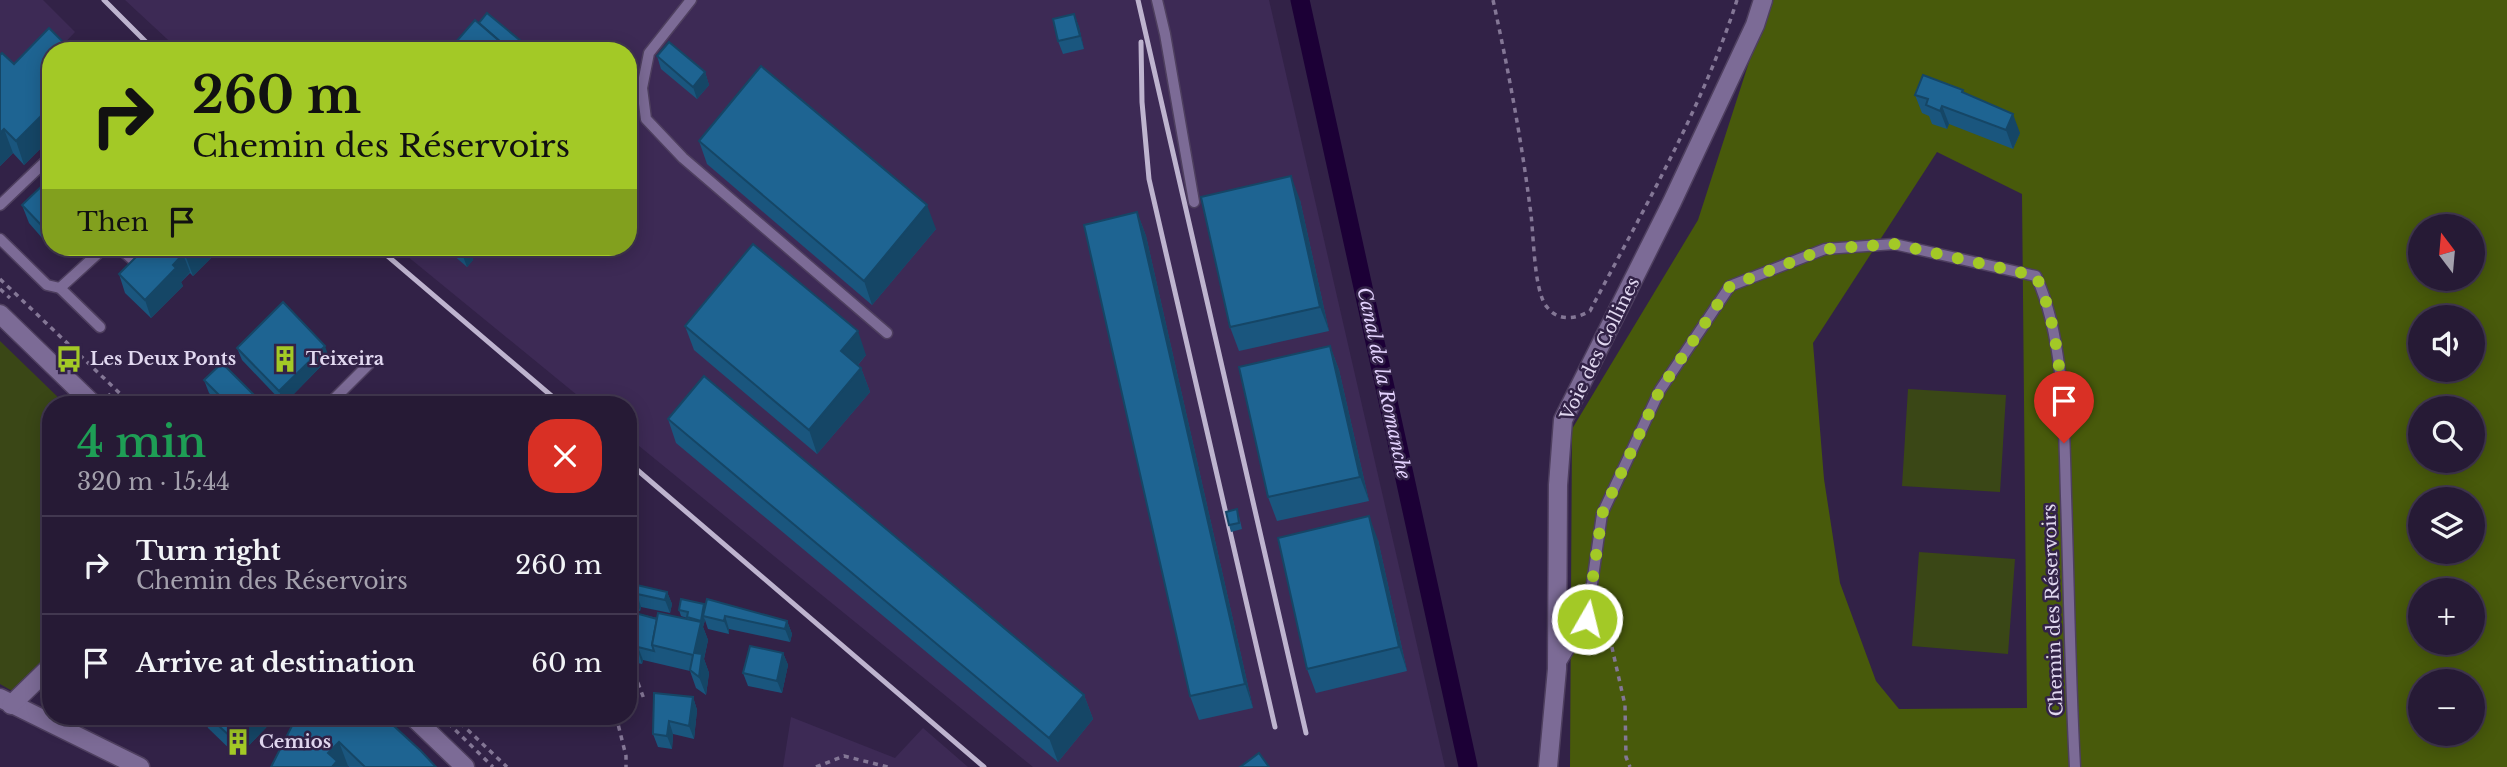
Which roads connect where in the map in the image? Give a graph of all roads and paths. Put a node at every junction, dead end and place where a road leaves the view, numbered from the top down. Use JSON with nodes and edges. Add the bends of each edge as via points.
{"nodes":[{"id":1,"x":691,"y":0,"type":"edge"},
{"id":2,"x":1157,"y":0,"type":"edge"},
{"id":3,"x":1493,"y":0,"type":"edge"},
{"id":4,"x":1737,"y":0,"type":"edge"},
{"id":5,"x":1763,"y":0,"type":"edge"},
{"id":6,"x":42,"y":165,"type":"edge"},
{"id":7,"x":1194,"y":202,"type":"dead end"},
{"id":8,"x":0,"y":205,"type":"edge"},
{"id":9,"x":0,"y":239,"type":"edge"},
{"id":10,"x":95,"y":256,"type":"edge"},
{"id":11,"x":128,"y":256,"type":"edge"},
{"id":12,"x":132,"y":259,"type":"edge"},
{"id":13,"x":0,"y":279,"type":"edge"},
{"id":14,"x":60,"y":288,"type":"junction"},
{"id":15,"x":0,"y":314,"type":"edge"},
{"id":16,"x":100,"y":327,"type":"dead end"},
{"id":17,"x":887,"y":333,"type":"dead end"},
{"id":18,"x":369,"y":364,"type":"dead end"},
{"id":19,"x":85,"y":396,"type":"edge"},
{"id":20,"x":123,"y":396,"type":"edge"},
{"id":21,"x":337,"y":396,"type":"edge"},
{"id":22,"x":1591,"y":593,"type":"junction"},
{"id":23,"x":1557,"y":669,"type":"junction"},
{"id":24,"x":42,"y":673,"type":"edge"},
{"id":25,"x":637,"y":683,"type":"edge"},
{"id":26,"x":644,"y":699,"type":"dead end"},
{"id":27,"x":5,"y":702,"type":"edge"},
{"id":28,"x":42,"y":720,"type":"edge"},
{"id":29,"x":53,"y":725,"type":"edge"},
{"id":30,"x":421,"y":725,"type":"edge"},
{"id":31,"x":449,"y":725,"type":"edge"},
{"id":32,"x":463,"y":725,"type":"edge"},
{"id":33,"x":618,"y":725,"type":"edge"},
{"id":34,"x":140,"y":767,"type":"edge"},
{"id":35,"x":465,"y":767,"type":"edge"},
{"id":36,"x":493,"y":767,"type":"edge"},
{"id":37,"x":507,"y":767,"type":"edge"},
{"id":38,"x":626,"y":767,"type":"edge"},
{"id":39,"x":816,"y":767,"type":"edge"},
{"id":40,"x":888,"y":767,"type":"edge"},
{"id":41,"x":1548,"y":767,"type":"edge"},
{"id":42,"x":1630,"y":767,"type":"edge"},
{"id":43,"x":2075,"y":767,"type":"edge"}],
"edges":[{"from":1,"to":17,"type":"lane","via":[[649,53],[642,88],[646,119],[683,158]]},
{"from":2,"to":7,"type":"lane"},
{"from":3,"to":4,"type":"path","via":[[1531,207],[1539,292],[1547,309],[1565,319],[1590,311],[1702,89]]},
{"from":5,"to":23,"type":"street","name":"Voie des Collines","via":[[1672,202],[1563,420]]},
{"from":6,"to":8,"type":"lane"},
{"from":9,"to":14,"type":"lane","via":[[47,285]]},
{"from":10,"to":14,"type":"lane"},
{"from":11,"to":12,"type":"lane"},
{"from":13,"to":20,"type":"path"},
{"from":14,"to":16,"type":"lane"},
{"from":15,"to":19,"type":"street"},
{"from":18,"to":21,"type":"lane"},
{"from":22,"to":23,"type":"lane","name":"Chemin des Réservoirs","via":[[1587,619]]},
{"from":22,"to":42,"type":"path","via":[[1604,610],[1625,705]]},
{"from":22,"to":43,"type":"lane","name":"Chemin des Réservoirs","via":[[1602,514],[1660,390],[1730,286],[1825,249],[1894,244],[2036,276],[2046,299],[2062,393]]},
{"from":23,"to":41,"type":"street","name":"Voie des Collines"},
{"from":24,"to":27,"type":"street"},
{"from":25,"to":26,"type":"path"},
{"from":27,"to":28,"type":"street"},
{"from":29,"to":34,"type":"street"},
{"from":30,"to":35,"type":"street"},
{"from":31,"to":36,"type":"path"},
{"from":32,"to":37,"type":"path"},
{"from":33,"to":38,"type":"path"},
{"from":39,"to":40,"type":"path","via":[[844,756]]}]}
